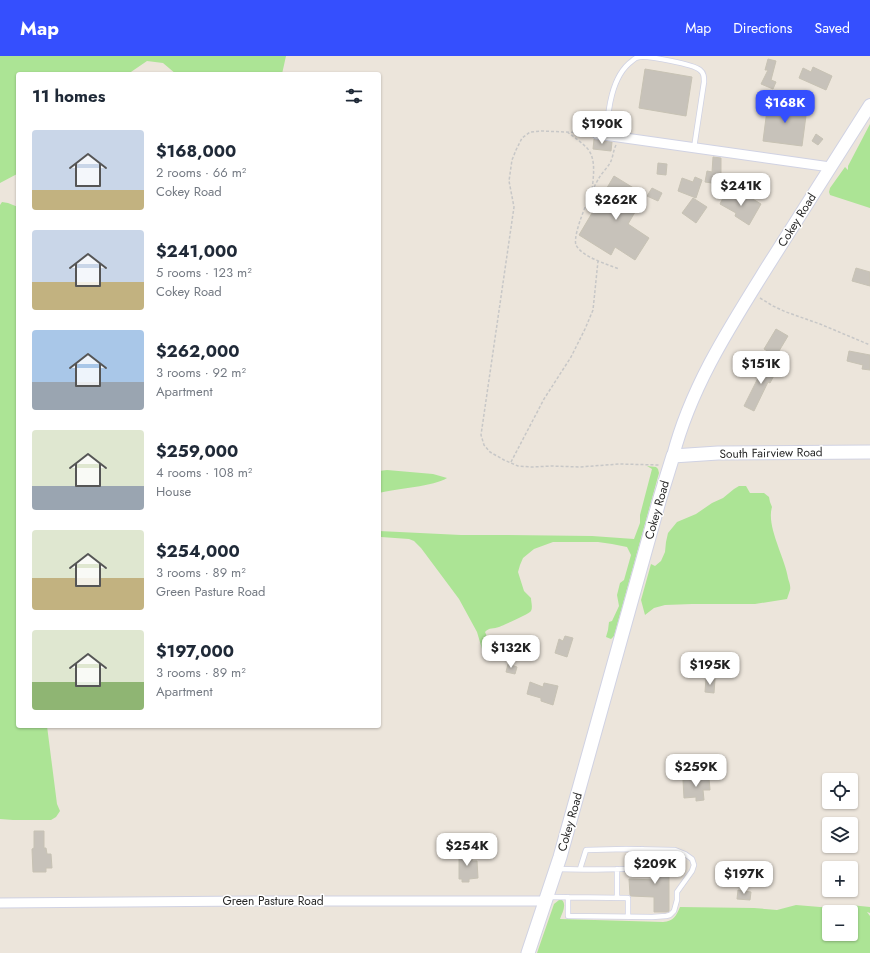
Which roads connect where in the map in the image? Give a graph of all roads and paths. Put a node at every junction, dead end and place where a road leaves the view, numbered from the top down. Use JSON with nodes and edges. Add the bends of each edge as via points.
{"nodes":[{"id":1,"x":870,"y":105,"type":"edge"},
{"id":2,"x":567,"y":132,"type":"junction"},
{"id":3,"x":602,"y":135,"type":"junction"},
{"id":4,"x":620,"y":137,"type":"junction"},
{"id":5,"x":694,"y":148,"type":"junction"},
{"id":6,"x":830,"y":168,"type":"junction"},
{"id":7,"x":591,"y":194,"type":"junction"},
{"id":8,"x":598,"y":261,"type":"junction"},
{"id":9,"x":619,"y":268,"type":"dead end"},
{"id":10,"x":752,"y":292,"type":"junction"},
{"id":11,"x":870,"y":345,"type":"edge"},
{"id":12,"x":870,"y":452,"type":"edge"},
{"id":13,"x":671,"y":461,"type":"junction"},
{"id":14,"x":511,"y":463,"type":"junction"},
{"id":15,"x":642,"y":849,"type":"junction"},
{"id":16,"x":556,"y":868,"type":"junction"},
{"id":17,"x":580,"y":869,"type":"junction"},
{"id":18,"x":617,"y":869,"type":"junction"},
{"id":19,"x":568,"y":897,"type":"junction"},
{"id":20,"x":617,"y":898,"type":"junction"},
{"id":21,"x":547,"y":899,"type":"junction"},
{"id":22,"x":0,"y":903,"type":"edge"},
{"id":23,"x":628,"y":917,"type":"junction"},
{"id":24,"x":528,"y":953,"type":"edge"}],
"edges":[{"from":1,"to":6,"type":"street","name":"Cokey Road"},
{"from":2,"to":3,"type":"path"},
{"from":2,"to":7,"type":"path","via":[[588,149],[592,158]]},
{"from":2,"to":14,"type":"path","via":[[530,132],[522,138],[512,160],[509,181],[514,207],[481,435],[484,445],[490,452]]},
{"from":3,"to":4,"type":"street"},
{"from":3,"to":5,"type":"lane","via":[[615,86],[621,74],[632,61],[645,56],[687,65],[703,73],[704,82]]},
{"from":4,"to":5,"type":"street"},
{"from":4,"to":7,"type":"path","via":[[610,162]]},
{"from":5,"to":6,"type":"street"},
{"from":6,"to":10,"type":"street","name":"Cokey Road"},
{"from":7,"to":8,"type":"path","via":[[579,224],[576,244],[580,250]]},
{"from":8,"to":9,"type":"path"},
{"from":8,"to":14,"type":"path","via":[[593,310],[586,329],[544,399]]},
{"from":10,"to":11,"type":"path","via":[[772,306]]},
{"from":10,"to":13,"type":"street","name":"Cokey Road","via":[[708,365],[684,420]]},
{"from":12,"to":13,"type":"main road","name":"South Fairview Road","via":[[718,453]]},
{"from":13,"to":14,"type":"path","via":[[580,467],[532,467]]},
{"from":13,"to":16,"type":"main road","name":"Cokey Road"},
{"from":15,"to":17,"type":"lane","via":[[586,850]]},
{"from":15,"to":18,"type":"lane","via":[[643,859],[639,868]]},
{"from":15,"to":23,"type":"lane","via":[[675,850],[692,859],[694,865],[677,892],[674,911],[670,915],[652,918]]},
{"from":16,"to":17,"type":"lane"},
{"from":16,"to":21,"type":"main road","name":"Cokey Road"},
{"from":17,"to":18,"type":"lane"},
{"from":18,"to":20,"type":"lane"},
{"from":19,"to":20,"type":"lane"},
{"from":19,"to":21,"type":"lane"},
{"from":19,"to":23,"type":"lane","via":[[568,916]]},
{"from":20,"to":23,"type":"lane","via":[[628,898]]},
{"from":21,"to":22,"type":"street","name":"Green Pasture Road"},
{"from":21,"to":24,"type":"main road","name":"Cokey Road"}]}
